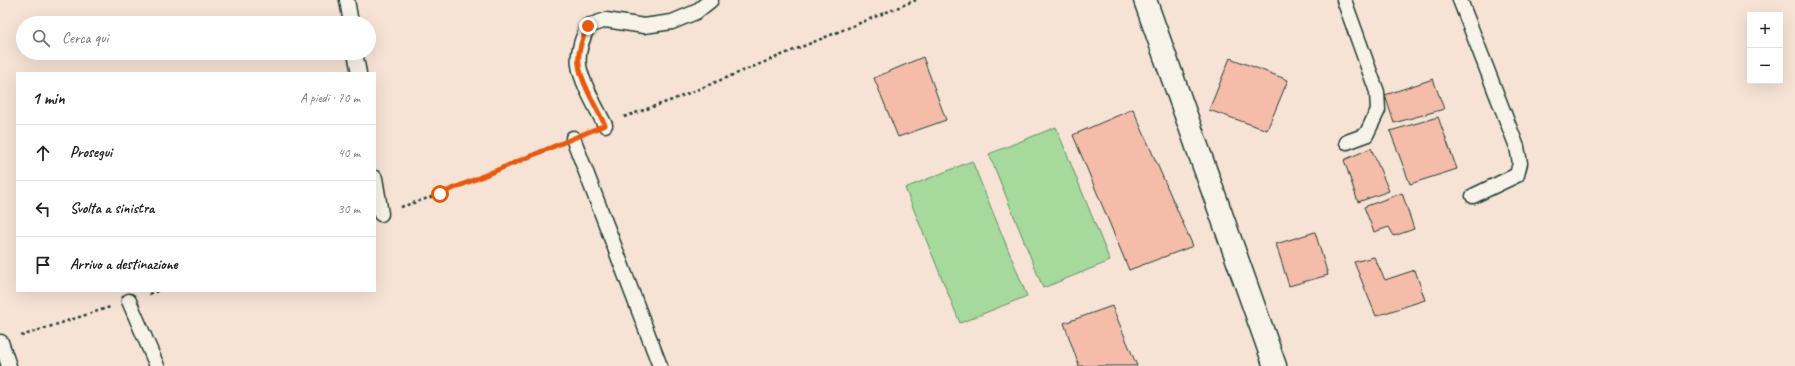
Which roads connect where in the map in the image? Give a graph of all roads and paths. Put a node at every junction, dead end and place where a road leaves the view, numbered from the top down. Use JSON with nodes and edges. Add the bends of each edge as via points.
{"nodes":[{"id":1,"x":347,"y":0,"type":"edge"},
{"id":2,"x":711,"y":0,"type":"edge"},
{"id":3,"x":916,"y":0,"type":"edge"},
{"id":4,"x":1145,"y":0,"type":"edge"},
{"id":5,"x":1344,"y":0,"type":"edge"},
{"id":6,"x":1460,"y":0,"type":"edge"},
{"id":7,"x":350,"y":16,"type":"edge"},
{"id":8,"x":357,"y":60,"type":"edge"},
{"id":9,"x":359,"y":72,"type":"edge"},
{"id":10,"x":605,"y":125,"type":"joint"},
{"id":11,"x":573,"y":138,"type":"joint"},
{"id":12,"x":1347,"y":142,"type":"dead end"},
{"id":13,"x":376,"y":184,"type":"edge"},
{"id":14,"x":1473,"y":196,"type":"dead end"},
{"id":15,"x":381,"y":214,"type":"joint"},
{"id":16,"x":155,"y":292,"type":"edge"},
{"id":17,"x":129,"y":301,"type":"junction"},
{"id":18,"x":1,"y":342,"type":"joint"},
{"id":19,"x":9,"y":366,"type":"edge"},
{"id":20,"x":157,"y":366,"type":"edge"},
{"id":21,"x":660,"y":366,"type":"edge"},
{"id":22,"x":1275,"y":366,"type":"edge"}],
"edges":[{"from":1,"to":7,"type":"lane"},
{"from":2,"to":10,"type":"lane","via":[[696,12],[672,22],[644,26],[606,20],[588,26],[581,42],[578,65],[587,90]]},
{"from":3,"to":10,"type":"path"},
{"from":4,"to":22,"type":"street"},
{"from":5,"to":12,"type":"lane","via":[[1377,92],[1378,110],[1366,136]]},
{"from":6,"to":14,"type":"lane","via":[[1517,147],[1520,163],[1517,175]]},
{"from":8,"to":9,"type":"lane"},
{"from":11,"to":15,"type":"path","via":[[440,194]]},
{"from":11,"to":21,"type":"lane"},
{"from":13,"to":15,"type":"lane"},
{"from":16,"to":17,"type":"path"},
{"from":17,"to":18,"type":"path"},
{"from":17,"to":20,"type":"lane"},
{"from":18,"to":19,"type":"lane"}]}
